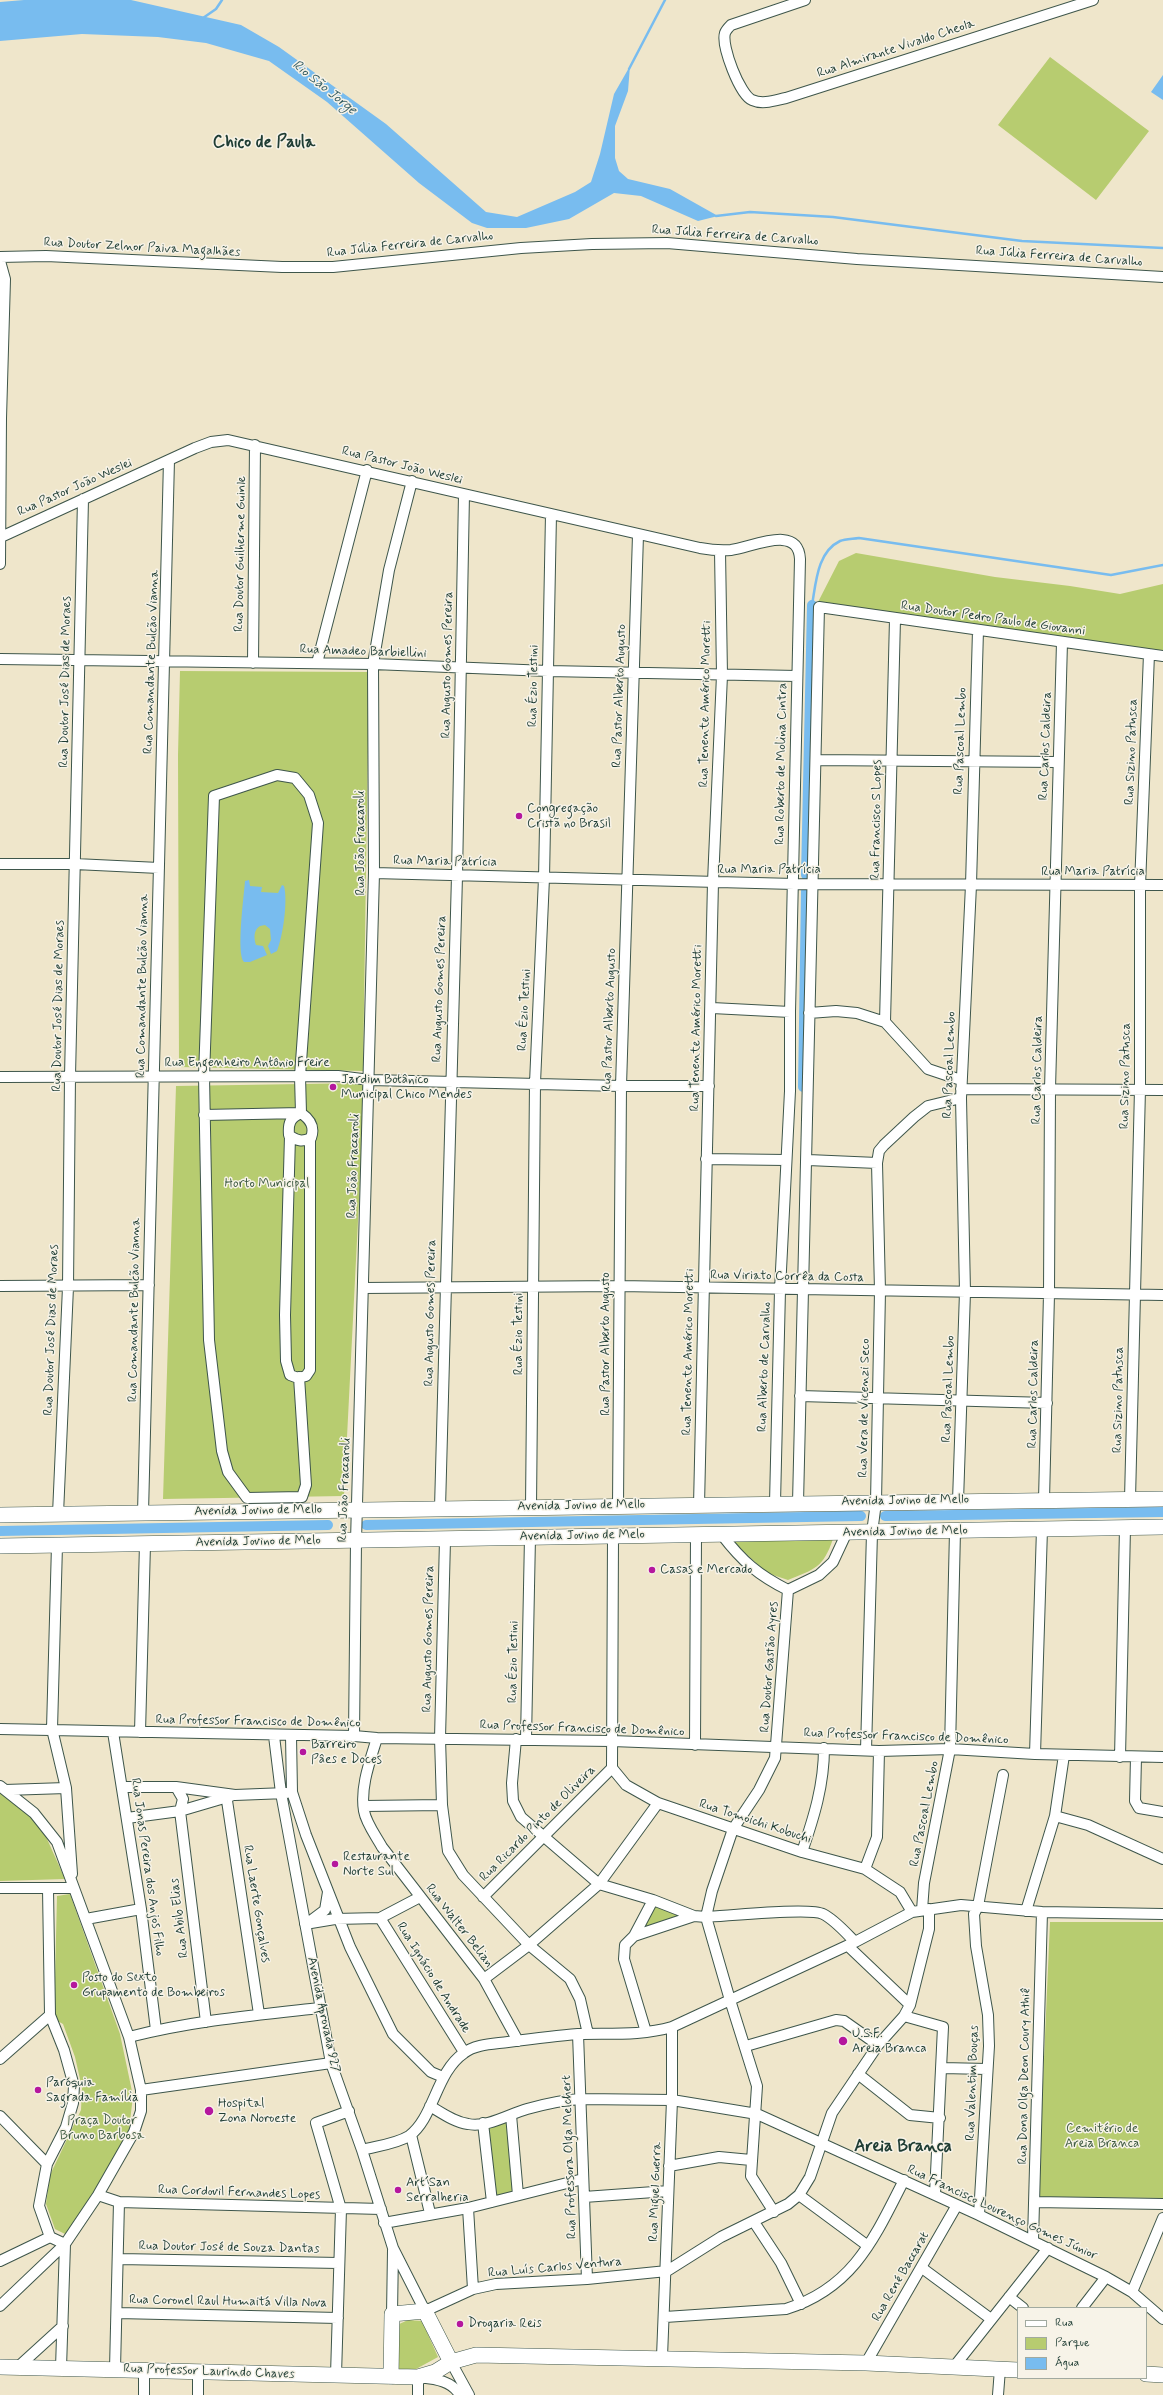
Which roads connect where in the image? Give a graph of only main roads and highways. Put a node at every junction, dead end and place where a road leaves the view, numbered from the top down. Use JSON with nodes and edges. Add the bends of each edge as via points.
{"nodes":[{"id":1,"x":1163,"y":1499,"type":"edge"},
{"id":2,"x":0,"y":1515,"type":"edge"},
{"id":3,"x":1163,"y":1527,"type":"edge"},
{"id":4,"x":0,"y":1546,"type":"edge"},
{"id":5,"x":451,"y":2362,"type":"junction"},
{"id":6,"x":0,"y":2367,"type":"edge"},
{"id":7,"x":1017,"y":2370,"type":"edge"},
{"id":8,"x":1147,"y":2374,"type":"edge"},
{"id":9,"x":1163,"y":2375,"type":"edge"},
{"id":10,"x":391,"y":2377,"type":"junction"}],
"edges":[{"from":1,"to":2,"type":"main road","name":"Avenida Jovino de Mello"},
{"from":3,"to":4,"type":"main road","name":"Avenida Jovino de Melo"},
{"from":5,"to":7,"type":"main road","name":"Rua Professor Laurindo Chaves","via":[[476,2355],[662,2357],[866,2362]]},
{"from":5,"to":10,"type":"main road","name":"Rua Professor Laurindo Chaves","via":[[435,2372],[418,2377]]},
{"from":5,"to":10,"type":"main road","name":"Avenida Aprovada 927","via":[[425,2310],[392,2314]]},
{"from":6,"to":10,"type":"main road","name":"Rua Professor Laurindo Chaves"},
{"from":8,"to":9,"type":"main road"}]}
